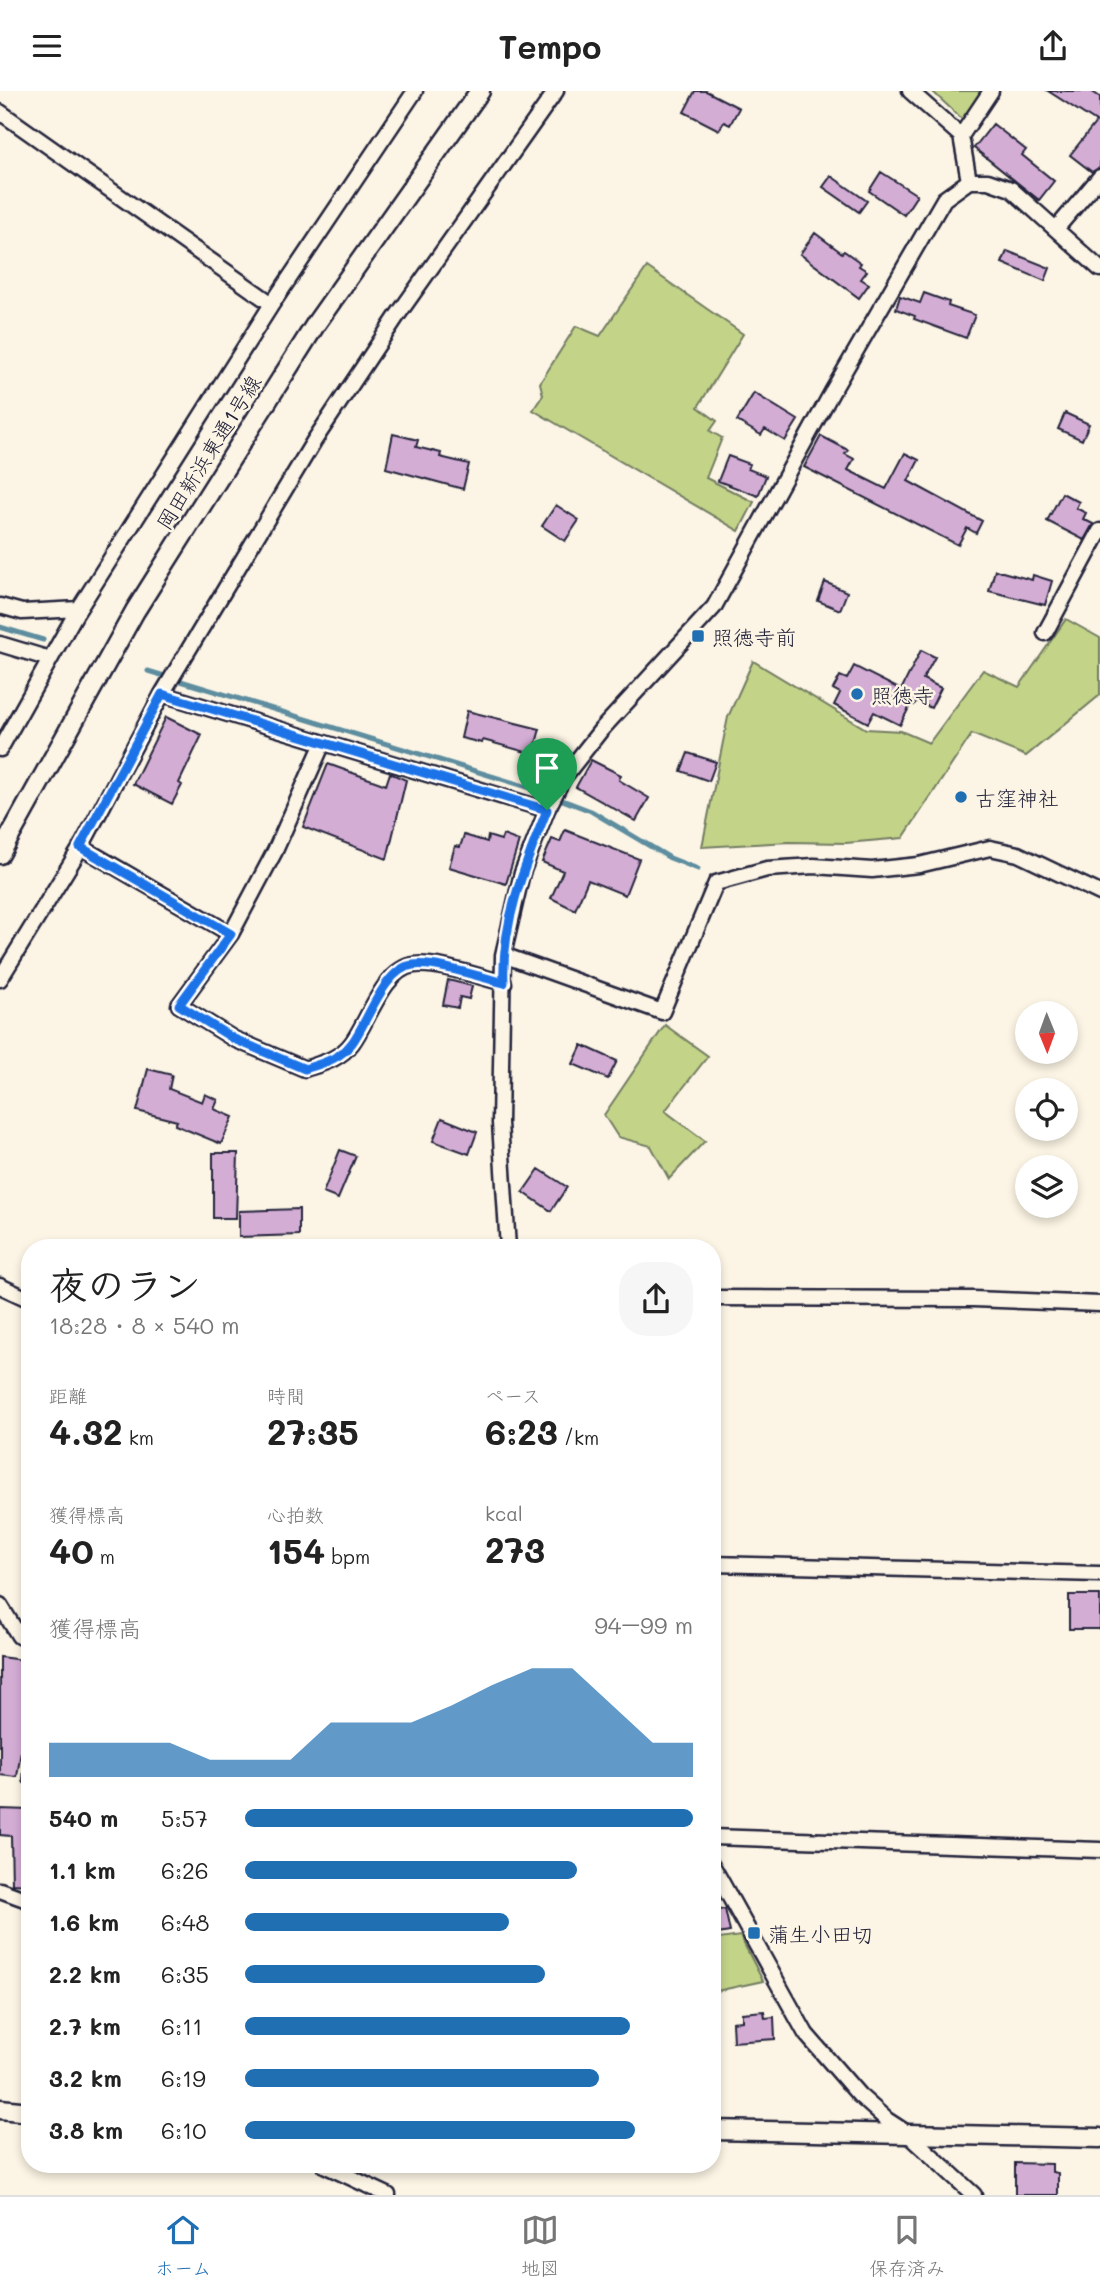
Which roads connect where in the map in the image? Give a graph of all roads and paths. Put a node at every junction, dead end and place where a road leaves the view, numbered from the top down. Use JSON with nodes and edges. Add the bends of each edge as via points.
{"nodes":[{"id":1,"x":415,"y":91,"type":"edge"},
{"id":2,"x":480,"y":91,"type":"edge"},
{"id":3,"x":556,"y":91,"type":"edge"},
{"id":4,"x":910,"y":91,"type":"edge"},
{"id":5,"x":991,"y":91,"type":"edge"},
{"id":6,"x":0,"y":112,"type":"edge"},
{"id":7,"x":961,"y":136,"type":"junction"},
{"id":8,"x":1100,"y":177,"type":"edge"},
{"id":9,"x":969,"y":181,"type":"junction"},
{"id":10,"x":1056,"y":229,"type":"junction"},
{"id":11,"x":1100,"y":269,"type":"edge"},
{"id":12,"x":272,"y":305,"type":"junction"},
{"id":13,"x":1100,"y":531,"type":"edge"},
{"id":14,"x":0,"y":606,"type":"edge"},
{"id":15,"x":79,"y":609,"type":"junction"},
{"id":16,"x":1045,"y":633,"type":"dead end"},
{"id":17,"x":0,"y":644,"type":"edge"},
{"id":18,"x":50,"y":659,"type":"junction"},
{"id":19,"x":164,"y":689,"type":"junction"},
{"id":20,"x":323,"y":743,"type":"junction"},
{"id":21,"x":0,"y":749,"type":"edge"},
{"id":22,"x":548,"y":807,"type":"junction"},
{"id":23,"x":80,"y":847,"type":"junction"},
{"id":24,"x":0,"y":853,"type":"edge"},
{"id":25,"x":1100,"y":893,"type":"edge"},
{"id":26,"x":231,"y":934,"type":"junction"},
{"id":27,"x":503,"y":955,"type":"junction"},
{"id":28,"x":0,"y":979,"type":"edge"},
{"id":29,"x":504,"y":983,"type":"junction"},
{"id":30,"x":507,"y":1239,"type":"edge"},
{"id":31,"x":0,"y":1286,"type":"edge"},
{"id":32,"x":21,"y":1296,"type":"edge"},
{"id":33,"x":721,"y":1298,"type":"edge"},
{"id":34,"x":1100,"y":1304,"type":"edge"},
{"id":35,"x":721,"y":1564,"type":"edge"},
{"id":36,"x":1100,"y":1574,"type":"edge"},
{"id":37,"x":0,"y":1605,"type":"edge"},
{"id":38,"x":21,"y":1637,"type":"edge"},
{"id":39,"x":721,"y":1837,"type":"edge"},
{"id":40,"x":1100,"y":1850,"type":"edge"},
{"id":41,"x":721,"y":1881,"type":"edge"},
{"id":42,"x":0,"y":1890,"type":"edge"},
{"id":43,"x":21,"y":1898,"type":"edge"},
{"id":44,"x":0,"y":2109,"type":"edge"},
{"id":45,"x":21,"y":2111,"type":"edge"},
{"id":46,"x":721,"y":2130,"type":"edge"},
{"id":47,"x":907,"y":2133,"type":"junction"},
{"id":48,"x":1100,"y":2138,"type":"edge"},
{"id":49,"x":341,"y":2173,"type":"edge"},
{"id":50,"x":388,"y":2195,"type":"edge"},
{"id":51,"x":974,"y":2195,"type":"edge"}],
"edges":[{"from":1,"to":12,"type":"street"},
{"from":2,"to":24,"type":"street","name":"岡田新浜東通1号線","via":[[317,322],[135,611]]},
{"from":3,"to":19,"type":"street","via":[[314,441]]},
{"from":4,"to":7,"type":"street"},
{"from":5,"to":7,"type":"street"},
{"from":6,"to":12,"type":"street"},
{"from":7,"to":9,"type":"street"},
{"from":8,"to":10,"type":"street"},
{"from":9,"to":10,"type":"street","via":[[988,181],[1011,189]]},
{"from":9,"to":22,"type":"street","via":[[944,199],[714,607],[601,730]]},
{"from":10,"to":11,"type":"street"},
{"from":12,"to":15,"type":"street"},
{"from":13,"to":16,"type":"street"},
{"from":14,"to":15,"type":"street","via":[[22,612]]},
{"from":15,"to":18,"type":"street"},
{"from":17,"to":18,"type":"street"},
{"from":18,"to":21,"type":"street"},
{"from":19,"to":20,"type":"street"},
{"from":19,"to":23,"type":"street"},
{"from":20,"to":22,"type":"street"},
{"from":20,"to":26,"type":"street","via":[[275,851]]},
{"from":22,"to":27,"type":"street","via":[[522,873]]},
{"from":23,"to":26,"type":"street"},
{"from":23,"to":28,"type":"street"},
{"from":25,"to":27,"type":"street","via":[[1017,854],[989,848],[919,865],[872,870],[767,869],[716,883],[662,1012]]},
{"from":26,"to":29,"type":"street","via":[[179,1005],[234,1039],[305,1069],[335,1059],[351,1044],[396,971],[427,966]]},
{"from":27,"to":29,"type":"street"},
{"from":29,"to":30,"type":"street","via":[[500,1123]]},
{"from":31,"to":32,"type":"street"},
{"from":33,"to":34,"type":"street"},
{"from":35,"to":36,"type":"street"},
{"from":37,"to":38,"type":"street"},
{"from":39,"to":40,"type":"street"},
{"from":41,"to":47,"type":"street","via":[[806,2034],[859,2095]]},
{"from":42,"to":43,"type":"street"},
{"from":44,"to":45,"type":"street"},
{"from":46,"to":47,"type":"street"},
{"from":47,"to":48,"type":"street"},
{"from":47,"to":51,"type":"street"},
{"from":49,"to":50,"type":"street"}]}
